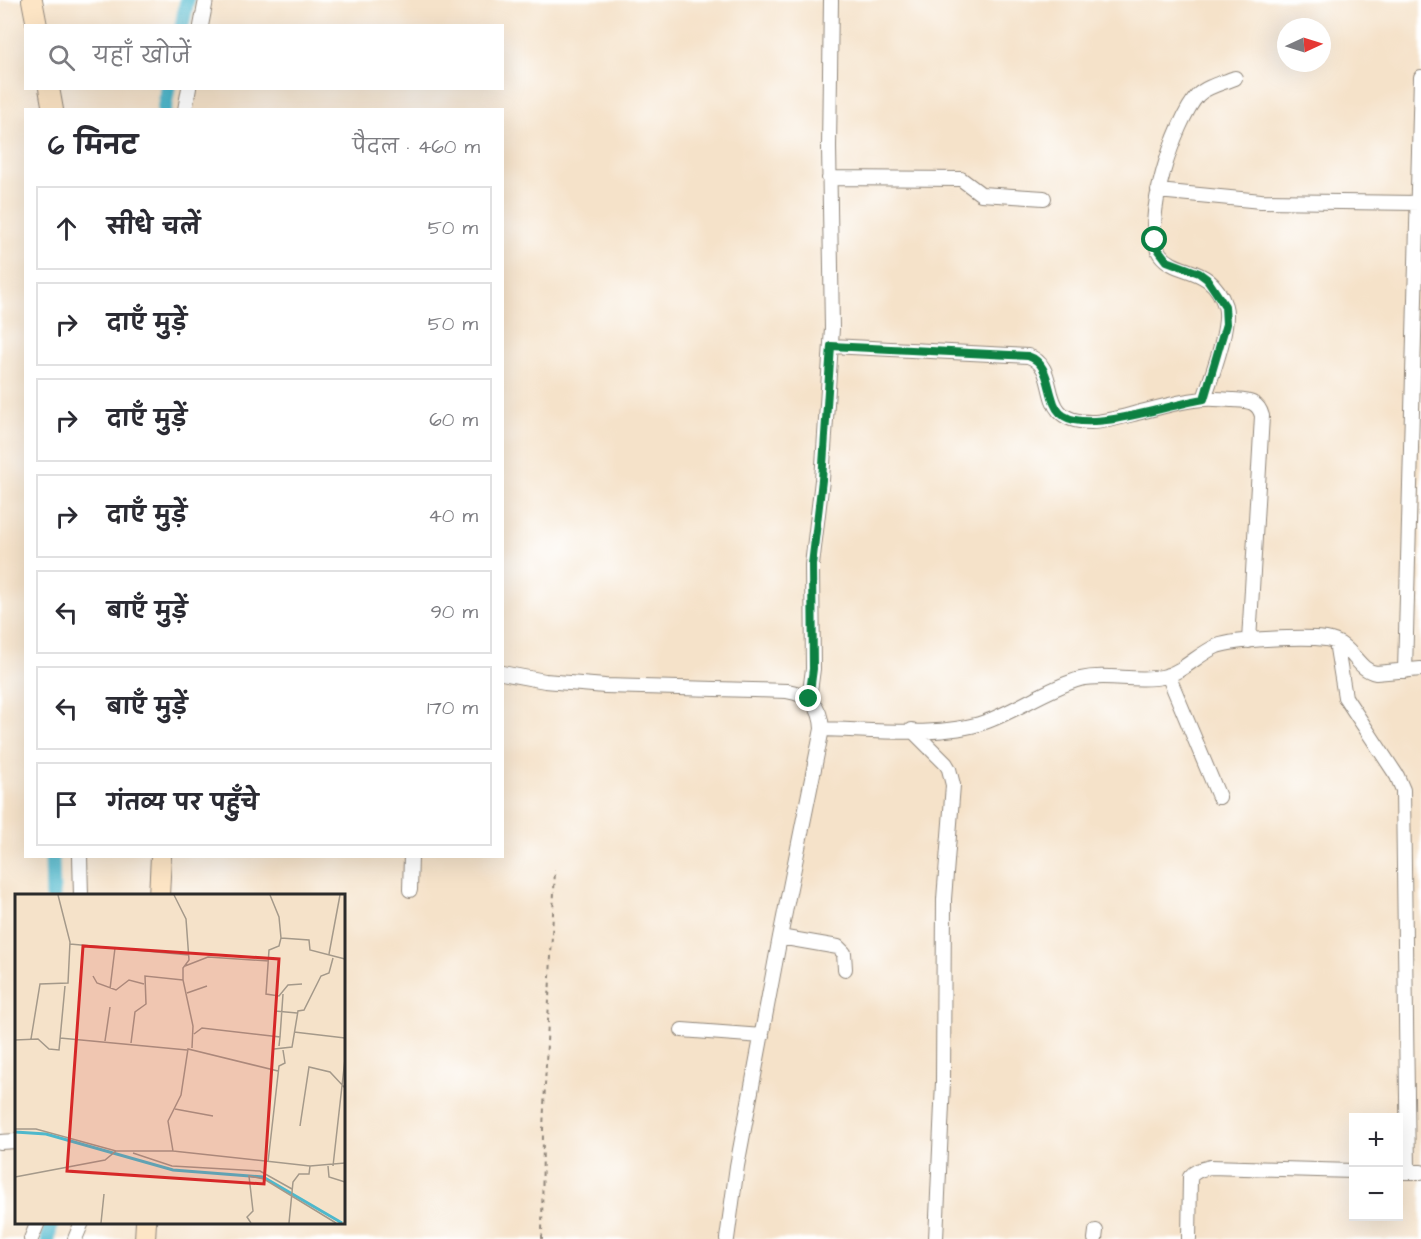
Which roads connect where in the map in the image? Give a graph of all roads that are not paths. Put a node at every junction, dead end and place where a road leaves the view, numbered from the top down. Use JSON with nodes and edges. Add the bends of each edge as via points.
{"nodes":[{"id":1,"x":32,"y":0,"type":"edge"},
{"id":2,"x":206,"y":0,"type":"edge"},
{"id":3,"x":831,"y":0,"type":"edge"},
{"id":4,"x":37,"y":24,"type":"edge"},
{"id":5,"x":201,"y":24,"type":"edge"},
{"id":6,"x":1421,"y":77,"type":"edge"},
{"id":7,"x":1235,"y":78,"type":"dead end"},
{"id":8,"x":49,"y":90,"type":"edge"},
{"id":9,"x":189,"y":90,"type":"edge"},
{"id":10,"x":54,"y":108,"type":"edge"},
{"id":11,"x":185,"y":108,"type":"edge"},
{"id":12,"x":829,"y":178,"type":"junction"},
{"id":13,"x":1158,"y":191,"type":"junction"},
{"id":14,"x":1044,"y":198,"type":"dead end"},
{"id":15,"x":1419,"y":203,"type":"junction"},
{"id":16,"x":831,"y":346,"type":"junction"},
{"id":17,"x":1204,"y":399,"type":"junction"},
{"id":18,"x":1249,"y":641,"type":"junction"},
{"id":19,"x":1336,"y":642,"type":"junction"},
{"id":20,"x":1421,"y":669,"type":"edge"},
{"id":21,"x":1406,"y":671,"type":"junction"},
{"id":22,"x":504,"y":673,"type":"edge"},
{"id":23,"x":1168,"y":675,"type":"junction"},
{"id":24,"x":809,"y":699,"type":"junction"},
{"id":25,"x":822,"y":729,"type":"junction"},
{"id":26,"x":912,"y":730,"type":"junction"},
{"id":27,"x":1219,"y":797,"type":"dead end"},
{"id":28,"x":80,"y":858,"type":"edge"},
{"id":29,"x":161,"y":858,"type":"edge"},
{"id":30,"x":411,"y":858,"type":"edge"},
{"id":31,"x":410,"y":890,"type":"dead end"},
{"id":32,"x":81,"y":894,"type":"edge"},
{"id":33,"x":159,"y":894,"type":"edge"},
{"id":34,"x":780,"y":937,"type":"junction"},
{"id":35,"x":845,"y":969,"type":"dead end"},
{"id":36,"x":682,"y":1030,"type":"dead end"},
{"id":37,"x":762,"y":1036,"type":"junction"},
{"id":38,"x":15,"y":1141,"type":"edge"},
{"id":39,"x":0,"y":1142,"type":"edge"},
{"id":40,"x":1349,"y":1171,"type":"edge"},
{"id":41,"x":1409,"y":1172,"type":"edge"},
{"id":42,"x":37,"y":1224,"type":"edge"},
{"id":43,"x":81,"y":1224,"type":"edge"},
{"id":44,"x":32,"y":1239,"type":"edge"},
{"id":45,"x":75,"y":1239,"type":"edge"},
{"id":46,"x":727,"y":1239,"type":"edge"},
{"id":47,"x":936,"y":1239,"type":"edge"},
{"id":48,"x":1189,"y":1239,"type":"edge"}],
"edges":[{"from":1,"to":4,"type":"street"},
{"from":2,"to":5,"type":"street"},
{"from":3,"to":12,"type":"street"},
{"from":6,"to":15,"type":"street"},
{"from":7,"to":13,"type":"street","via":[[1207,89],[1194,101],[1171,149]]},
{"from":8,"to":10,"type":"street"},
{"from":9,"to":11,"type":"street"},
{"from":12,"to":14,"type":"street","via":[[961,179],[981,194]]},
{"from":12,"to":16,"type":"street"},
{"from":13,"to":15,"type":"street","via":[[1261,201]]},
{"from":13,"to":17,"type":"street","via":[[1154,229],[1158,249],[1167,261],[1207,279],[1225,306],[1226,324]]},
{"from":15,"to":21,"type":"street"},
{"from":16,"to":17,"type":"street","via":[[1028,356],[1043,368],[1056,408],[1062,415],[1081,422],[1102,422]]},
{"from":16,"to":24,"type":"street","via":[[812,565],[813,669]]},
{"from":17,"to":18,"type":"street","via":[[1248,401],[1260,408],[1262,416]]},
{"from":18,"to":19,"type":"street"},
{"from":18,"to":23,"type":"street","via":[[1217,646]]},
{"from":19,"to":21,"type":"street","via":[[1352,652],[1369,672]]},
{"from":19,"to":41,"type":"street","via":[[1345,697],[1403,790]]},
{"from":20,"to":21,"type":"street"},
{"from":22,"to":24,"type":"street","via":[[605,686],[787,691]]},
{"from":23,"to":26,"type":"street","via":[[1081,679],[984,722]]},
{"from":23,"to":27,"type":"street"},
{"from":24,"to":25,"type":"street","via":[[820,713]]},
{"from":25,"to":26,"type":"street"},
{"from":25,"to":34,"type":"street"},
{"from":26,"to":47,"type":"street","via":[[946,764],[953,785],[944,899],[943,1082]]},
{"from":28,"to":32,"type":"street"},
{"from":29,"to":33,"type":"street"},
{"from":30,"to":31,"type":"street"},
{"from":34,"to":35,"type":"street","via":[[838,946],[844,953]]},
{"from":34,"to":37,"type":"street"},
{"from":36,"to":37,"type":"street"},
{"from":37,"to":46,"type":"street"},
{"from":38,"to":39,"type":"street"},
{"from":40,"to":48,"type":"street","via":[[1201,1169],[1190,1177]]},
{"from":42,"to":44,"type":"street"},
{"from":43,"to":45,"type":"street"}]}
